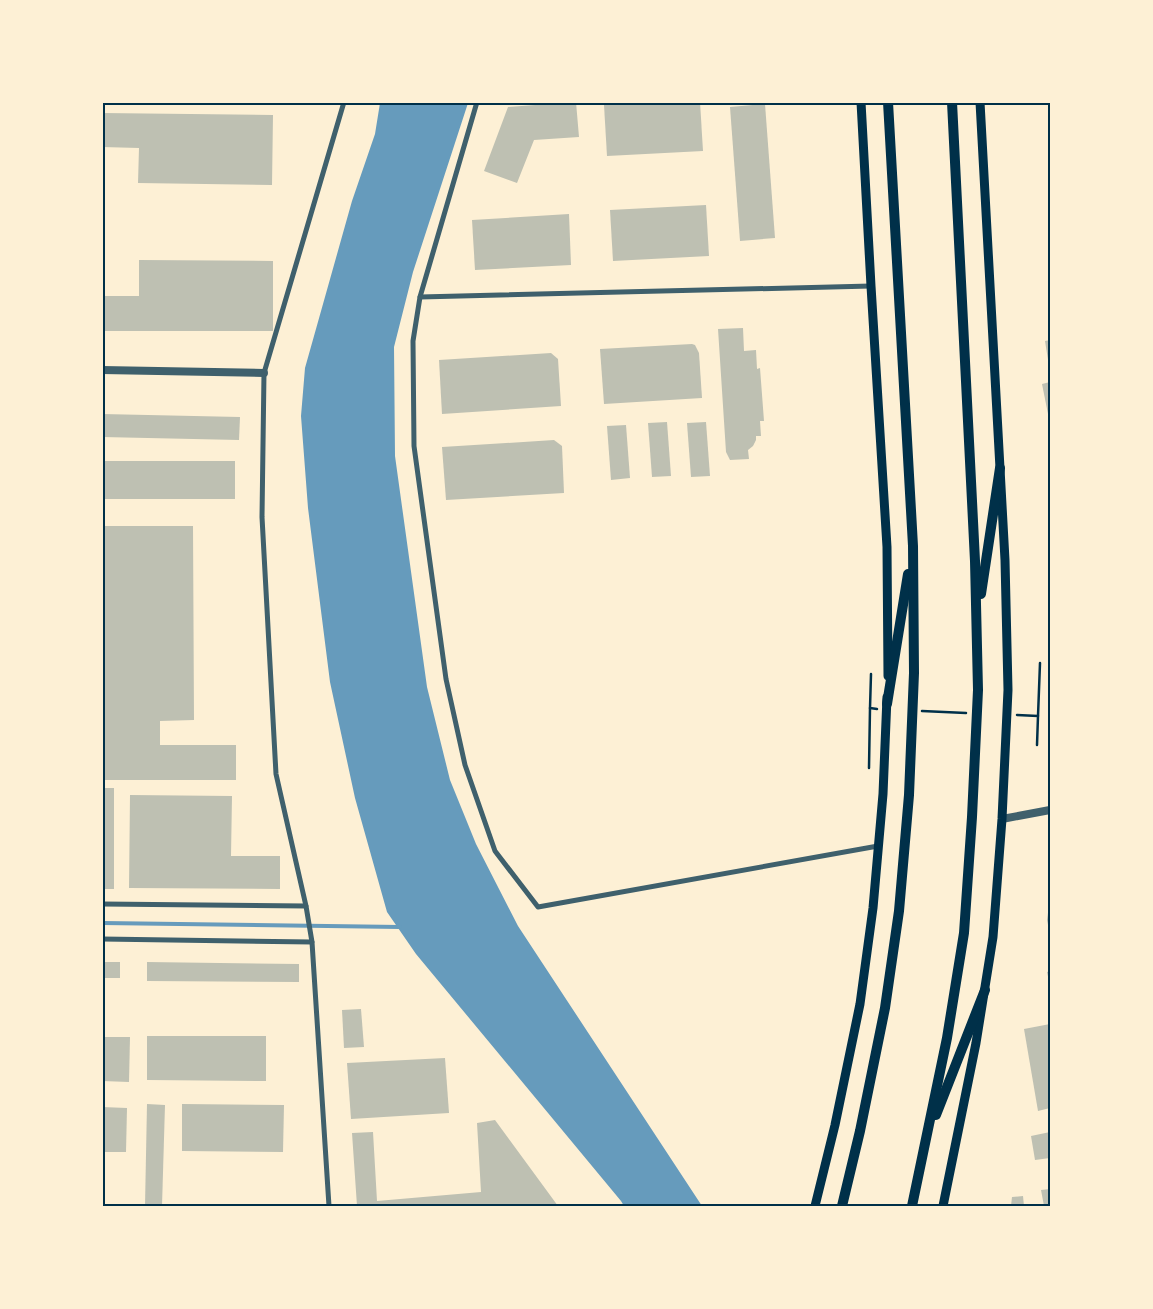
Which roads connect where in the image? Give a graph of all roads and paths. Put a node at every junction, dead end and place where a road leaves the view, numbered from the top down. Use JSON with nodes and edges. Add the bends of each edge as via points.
{"nodes":[{"id":1,"x":344,"y":102,"type":"edge"},
{"id":2,"x":477,"y":102,"type":"edge"},
{"id":3,"x":861,"y":102,"type":"edge"},
{"id":4,"x":888,"y":102,"type":"edge"},
{"id":5,"x":952,"y":102,"type":"edge"},
{"id":6,"x":980,"y":102,"type":"edge"},
{"id":7,"x":870,"y":286,"type":"junction"},
{"id":8,"x":420,"y":297,"type":"junction"},
{"id":9,"x":102,"y":370,"type":"edge"},
{"id":10,"x":264,"y":373,"type":"junction"},
{"id":11,"x":1000,"y":468,"type":"junction"},
{"id":12,"x":913,"y":546,"type":"junction"},
{"id":13,"x":977,"y":622,"type":"junction"},
{"id":14,"x":1040,"y":663,"type":"dead end"},
{"id":15,"x":871,"y":674,"type":"dead end"},
{"id":16,"x":883,"y":706,"type":"junction"},
{"id":17,"x":870,"y":708,"type":"junction"},
{"id":18,"x":919,"y":711,"type":"dead end"},
{"id":19,"x":969,"y":713,"type":"dead end"},
{"id":20,"x":1009,"y":714,"type":"dead end"},
{"id":21,"x":1038,"y":716,"type":"junction"},
{"id":22,"x":1037,"y":745,"type":"dead end"},
{"id":23,"x":869,"y":768,"type":"dead end"},
{"id":24,"x":1050,"y":810,"type":"edge"},
{"id":25,"x":1002,"y":819,"type":"junction"},
{"id":26,"x":878,"y":846,"type":"junction"},
{"id":27,"x":102,"y":904,"type":"edge"},
{"id":28,"x":306,"y":906,"type":"junction"},
{"id":29,"x":102,"y":939,"type":"edge"},
{"id":30,"x":312,"y":942,"type":"junction"},
{"id":31,"x":985,"y":990,"type":"junction"},
{"id":32,"x":926,"y":1142,"type":"junction"},
{"id":33,"x":329,"y":1206,"type":"edge"},
{"id":34,"x":815,"y":1206,"type":"edge"},
{"id":35,"x":842,"y":1206,"type":"edge"},
{"id":36,"x":912,"y":1206,"type":"edge"},
{"id":37,"x":943,"y":1206,"type":"edge"}],
"edges":[{"from":1,"to":10,"type":"street"},
{"from":2,"to":8,"type":"street"},
{"from":3,"to":7,"type":"main road"},
{"from":4,"to":12,"type":"main road"},
{"from":5,"to":13,"type":"main road"},
{"from":6,"to":11,"type":"main road"},
{"from":7,"to":8,"type":"street"},
{"from":7,"to":16,"type":"main road","via":[[887,547],[888,673]]},
{"from":8,"to":26,"type":"street","via":[[412,341],[414,446],[446,679],[464,765],[495,851],[538,907]]},
{"from":9,"to":10,"type":"street"},
{"from":10,"to":28,"type":"street","via":[[262,517],[276,774]]},
{"from":11,"to":13,"type":"main road"},
{"from":11,"to":25,"type":"main road","via":[[1008,690]]},
{"from":12,"to":16,"type":"main road"},
{"from":12,"to":35,"type":"main road","via":[[914,673],[909,795],[899,911],[885,1008]]},
{"from":13,"to":32,"type":"main road","via":[[978,690],[964,933]]},
{"from":14,"to":21,"type":"path"},
{"from":15,"to":17,"type":"path"},
{"from":16,"to":17,"type":"path"},
{"from":16,"to":26,"type":"main road","via":[[883,794]]},
{"from":17,"to":23,"type":"path"},
{"from":18,"to":19,"type":"path"},
{"from":20,"to":21,"type":"path"},
{"from":21,"to":22,"type":"path"},
{"from":24,"to":25,"type":"street"},
{"from":25,"to":31,"type":"main road","via":[[993,937]]},
{"from":26,"to":34,"type":"main road","via":[[860,1004]]},
{"from":27,"to":28,"type":"street"},
{"from":28,"to":30,"type":"street"},
{"from":29,"to":30,"type":"street"},
{"from":30,"to":33,"type":"street"},
{"from":31,"to":32,"type":"main road"},
{"from":31,"to":37,"type":"main road"},
{"from":32,"to":36,"type":"main road"}]}
